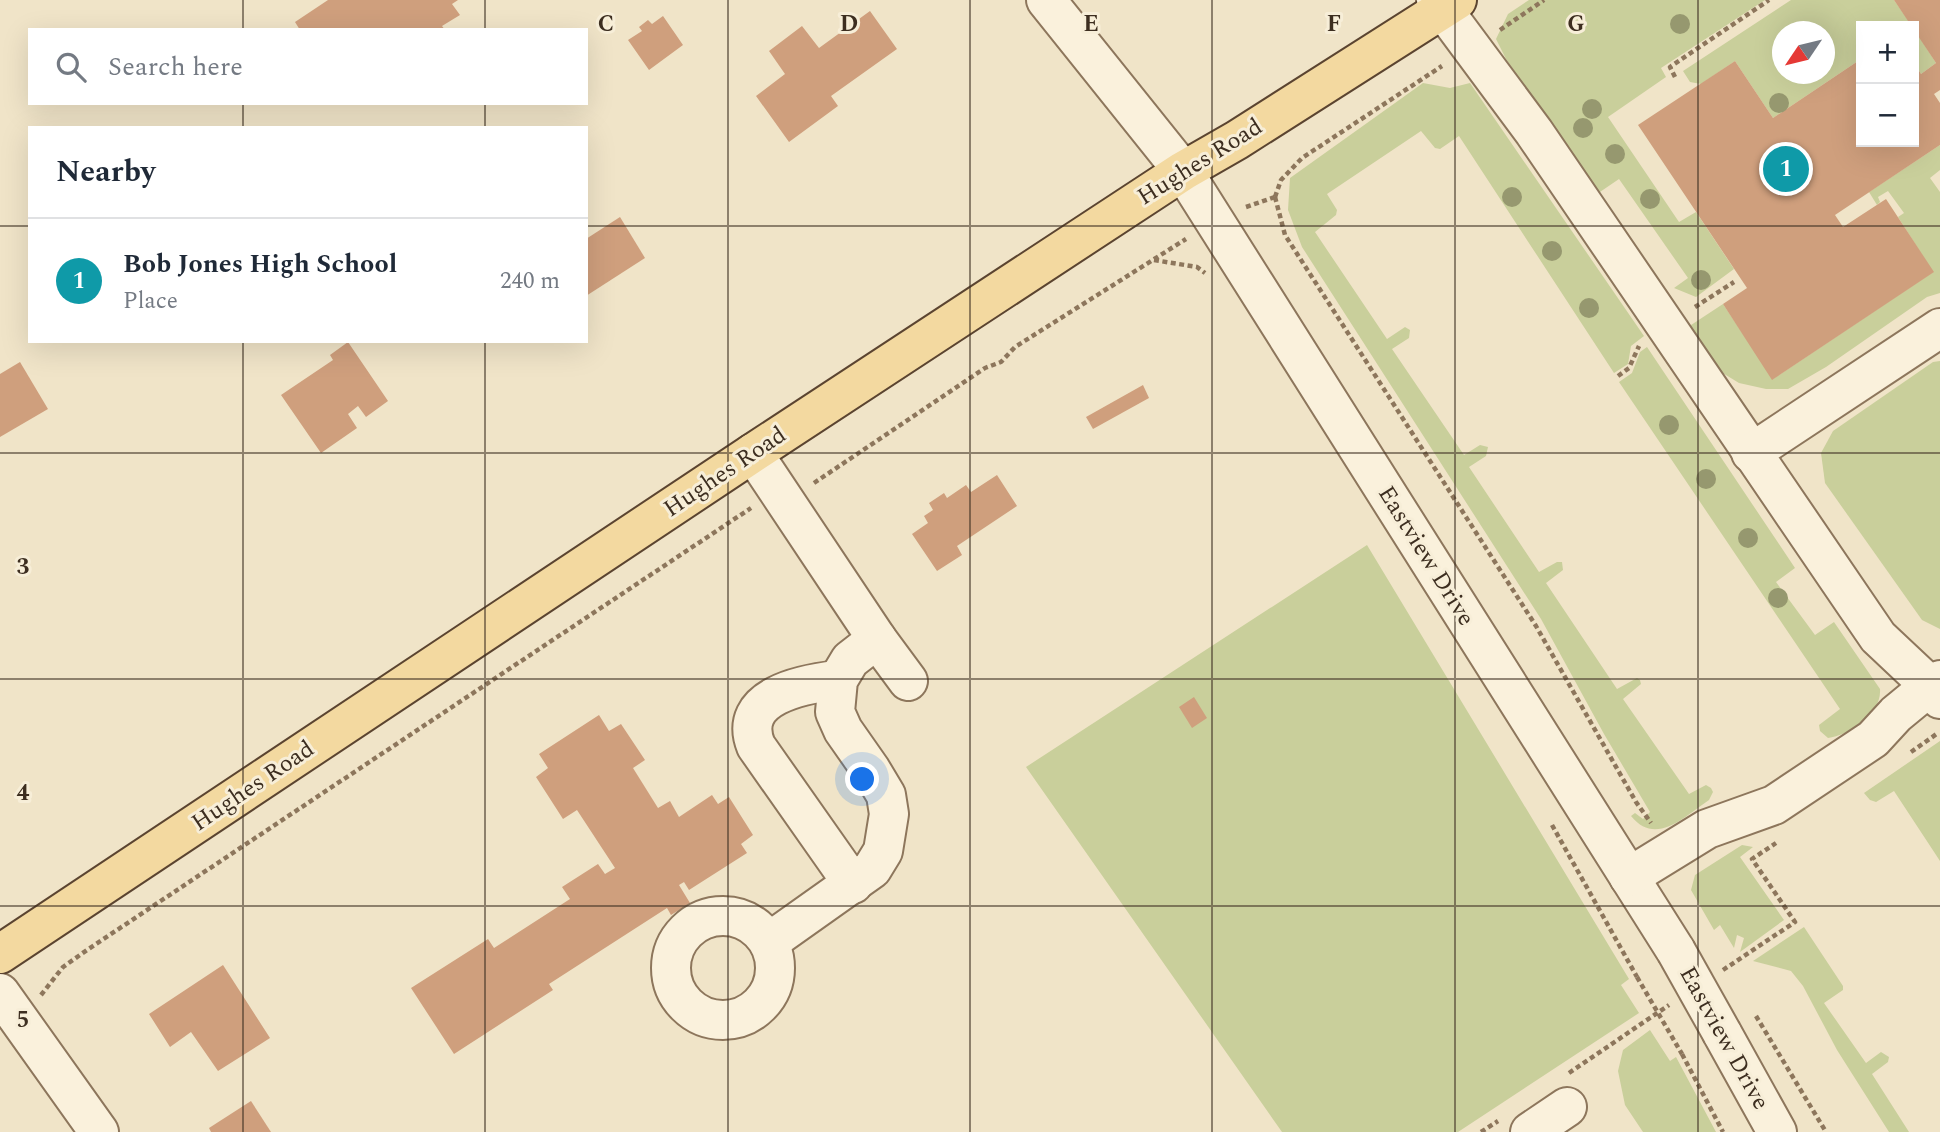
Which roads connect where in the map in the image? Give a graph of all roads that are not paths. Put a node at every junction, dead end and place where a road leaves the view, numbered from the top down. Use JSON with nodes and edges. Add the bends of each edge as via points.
{"nodes":[{"id":1,"x":1046,"y":0,"type":"edge"},
{"id":2,"x":1445,"y":3,"type":"edge"},
{"id":3,"x":1183,"y":171,"type":"junction"},
{"id":4,"x":1940,"y":328,"type":"edge"},
{"id":5,"x":753,"y":453,"type":"junction"},
{"id":6,"x":1751,"y":453,"type":"junction"},
{"id":7,"x":877,"y":639,"type":"junction"},
{"id":8,"x":838,"y":680,"type":"junction"},
{"id":9,"x":908,"y":681,"type":"dead end"},
{"id":10,"x":1937,"y":688,"type":"edge"},
{"id":11,"x":1629,"y":877,"type":"junction"},
{"id":12,"x":853,"y":884,"type":"junction"},
{"id":13,"x":769,"y":942,"type":"dead end"},
{"id":14,"x":0,"y":954,"type":"edge"},
{"id":15,"x":0,"y":993,"type":"edge"},
{"id":16,"x":1563,"y":1093,"type":"road end"},
{"id":17,"x":1517,"y":1125,"type":"edge"},
{"id":18,"x":99,"y":1132,"type":"edge"},
{"id":19,"x":1777,"y":1132,"type":"edge"}],
"edges":[{"from":1,"to":3,"type":"street","name":"Eastview Drive"},
{"from":2,"to":3,"type":"main road","name":"Hughes Road"},
{"from":2,"to":6,"type":"street"},
{"from":3,"to":5,"type":"main road","name":"Hughes Road"},
{"from":3,"to":11,"type":"street","name":"Eastview Drive"},
{"from":4,"to":6,"type":"street"},
{"from":5,"to":7,"type":"street"},
{"from":5,"to":14,"type":"main road","name":"Hughes Road"},
{"from":6,"to":10,"type":"street","via":[[1878,638]]},
{"from":7,"to":8,"type":"street","via":[[850,660]]},
{"from":7,"to":9,"type":"street"},
{"from":8,"to":12,"type":"street","via":[[835,712],[886,795],[889,814],[883,851],[872,869]]},
{"from":8,"to":12,"type":"street","via":[[782,691],[759,710],[751,734]]},
{"from":10,"to":11,"type":"street","via":[[1896,714],[1873,739],[1774,805],[1707,829]]},
{"from":11,"to":19,"type":"street","name":"Eastview Drive","bridge":true,"via":[[1676,951]]},
{"from":12,"to":13,"type":"street"},
{"from":15,"to":18,"type":"street"},
{"from":16,"to":17,"type":"street"}]}
